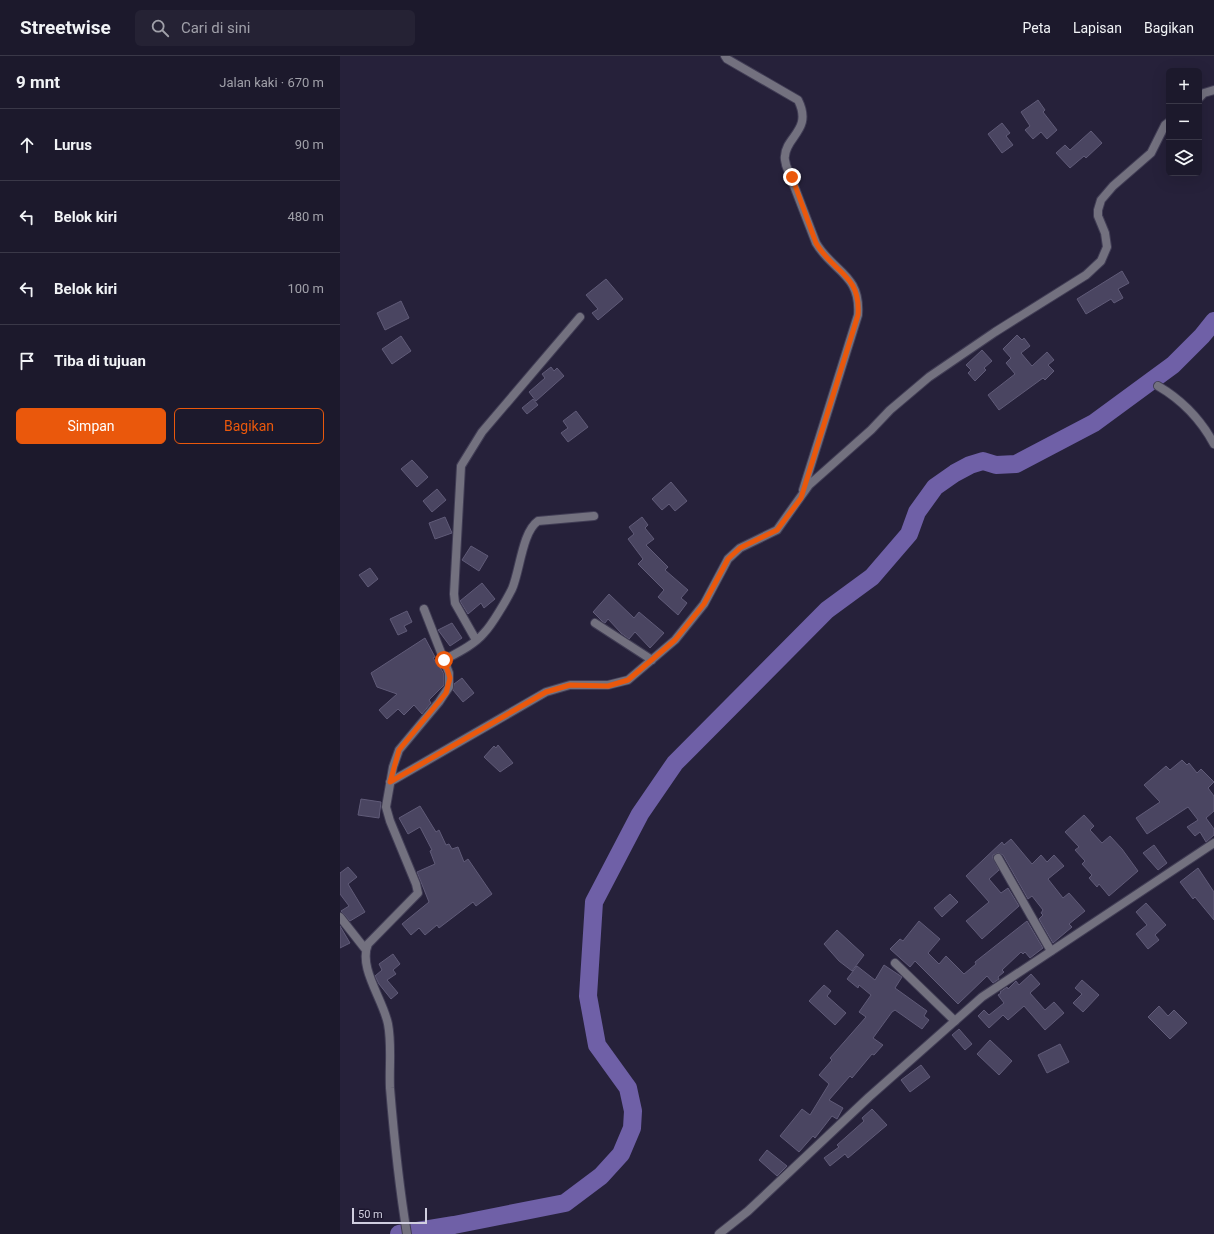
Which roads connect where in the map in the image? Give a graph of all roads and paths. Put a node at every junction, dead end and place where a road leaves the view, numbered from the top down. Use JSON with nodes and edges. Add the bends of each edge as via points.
{"nodes":[{"id":1,"x":725,"y":56,"type":"edge"},
{"id":2,"x":1214,"y":90,"type":"edge"},
{"id":3,"x":1202,"y":95,"type":"edge"},
{"id":4,"x":1166,"y":124,"type":"edge"},
{"id":5,"x":580,"y":317,"type":"dead end"},
{"id":6,"x":1158,"y":386,"type":"dead end"},
{"id":7,"x":1214,"y":444,"type":"edge"},
{"id":8,"x":801,"y":498,"type":"junction"},
{"id":9,"x":594,"y":516,"type":"dead end"},
{"id":10,"x":424,"y":609,"type":"dead end"},
{"id":11,"x":595,"y":623,"type":"dead end"},
{"id":12,"x":476,"y":640,"type":"junction"},
{"id":13,"x":444,"y":660,"type":"junction"},
{"id":14,"x":652,"y":660,"type":"junction"},
{"id":15,"x":390,"y":782,"type":"junction"},
{"id":16,"x":1214,"y":843,"type":"edge"},
{"id":17,"x":998,"y":858,"type":"dead end"},
{"id":18,"x":340,"y":918,"type":"edge"},
{"id":19,"x":366,"y":950,"type":"junction"},
{"id":20,"x":1051,"y":951,"type":"junction"},
{"id":21,"x":895,"y":964,"type":"dead end"},
{"id":22,"x":955,"y":1021,"type":"junction"},
{"id":23,"x":407,"y":1234,"type":"edge"},
{"id":24,"x":719,"y":1234,"type":"edge"}],
"edges":[{"from":1,"to":8,"type":"street","via":[[798,100],[801,107],[801,128],[784,156],[786,165],[816,243],[850,280],[857,291],[859,302],[858,315]]},
{"from":2,"to":3,"type":"street"},
{"from":4,"to":8,"type":"street","via":[[1151,153],[1101,200],[1098,216],[1107,247],[1101,261],[1086,275],[929,377],[810,485]]},
{"from":5,"to":12,"type":"street","via":[[482,432],[461,466],[454,594],[455,603]]},
{"from":6,"to":7,"type":"street","via":[[1176,397],[1187,408]]},
{"from":8,"to":14,"type":"street","via":[[777,530],[740,548],[728,559],[704,604],[675,640]]},
{"from":9,"to":12,"type":"street","via":[[535,523],[527,538],[512,589],[484,634]]},
{"from":10,"to":13,"type":"street"},
{"from":11,"to":14,"type":"street"},
{"from":12,"to":13,"type":"street"},
{"from":13,"to":15,"type":"street","via":[[450,678],[446,693],[399,750]]},
{"from":14,"to":15,"type":"street","via":[[621,683],[608,686],[570,685],[546,692]]},
{"from":15,"to":19,"type":"street","via":[[386,807],[418,893],[368,944]]},
{"from":16,"to":20,"type":"street"},
{"from":17,"to":20,"type":"street"},
{"from":18,"to":19,"type":"street"},
{"from":19,"to":23,"type":"street","via":[[365,964],[383,1006],[388,1025],[390,1088],[399,1184]]},
{"from":20,"to":22,"type":"street","via":[[982,997]]},
{"from":21,"to":22,"type":"street"},
{"from":22,"to":24,"type":"street","via":[[869,1096],[748,1211]]}]}
